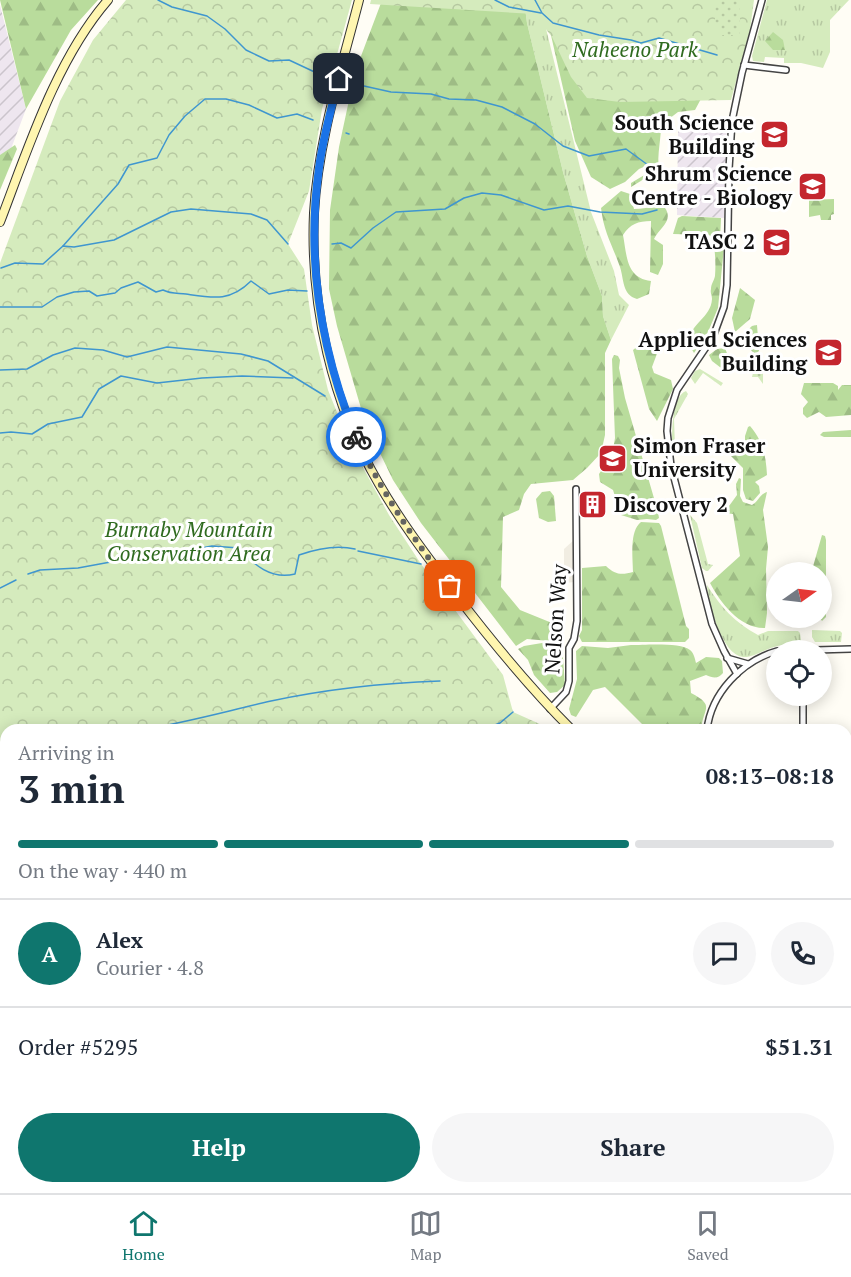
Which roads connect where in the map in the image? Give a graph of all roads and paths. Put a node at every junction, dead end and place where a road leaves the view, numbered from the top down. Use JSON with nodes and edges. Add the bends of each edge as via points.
{"nodes":[{"id":1,"x":108,"y":0,"type":"edge"},
{"id":2,"x":358,"y":0,"type":"edge"},
{"id":3,"x":762,"y":0,"type":"edge"},
{"id":4,"x":744,"y":64,"type":"junction"},
{"id":5,"x":786,"y":70,"type":"dead end"},
{"id":6,"x":0,"y":222,"type":"edge"},
{"id":7,"x":576,"y":489,"type":"dead end"},
{"id":8,"x":832,"y":649,"type":"edge"},
{"id":9,"x":851,"y":649,"type":"edge"},
{"id":10,"x":766,"y":656,"type":"edge"},
{"id":11,"x":727,"y":658,"type":"junction"},
{"id":12,"x":748,"y":664,"type":"junction"},
{"id":13,"x":737,"y":674,"type":"junction"},
{"id":14,"x":803,"y":706,"type":"edge"},
{"id":15,"x":550,"y":709,"type":"junction"},
{"id":16,"x":566,"y":724,"type":"edge"},
{"id":17,"x":708,"y":724,"type":"edge"},
{"id":18,"x":803,"y":724,"type":"edge"}],
"edges":[{"from":1,"to":6,"type":"street","via":[[77,44],[44,111]]},
{"from":2,"to":15,"type":"street","via":[[324,138],[315,213],[316,278],[333,376],[356,437],[391,505],[495,645]]},
{"from":3,"to":4,"type":"street"},
{"from":4,"to":5,"type":"street"},
{"from":4,"to":11,"type":"street","via":[[732,121],[724,307],[713,337],[677,390],[667,431],[671,466],[709,616]]},
{"from":7,"to":15,"type":"street","name":"Nelson Way","via":[[577,621],[569,648],[566,692]]},
{"from":8,"to":9,"type":"street"},
{"from":10,"to":12,"type":"street"},
{"from":11,"to":12,"type":"street"},
{"from":11,"to":13,"type":"street"},
{"from":12,"to":13,"type":"street"},
{"from":13,"to":17,"type":"street","via":[[717,698]]},
{"from":14,"to":18,"type":"street"},
{"from":15,"to":16,"type":"street"}]}
